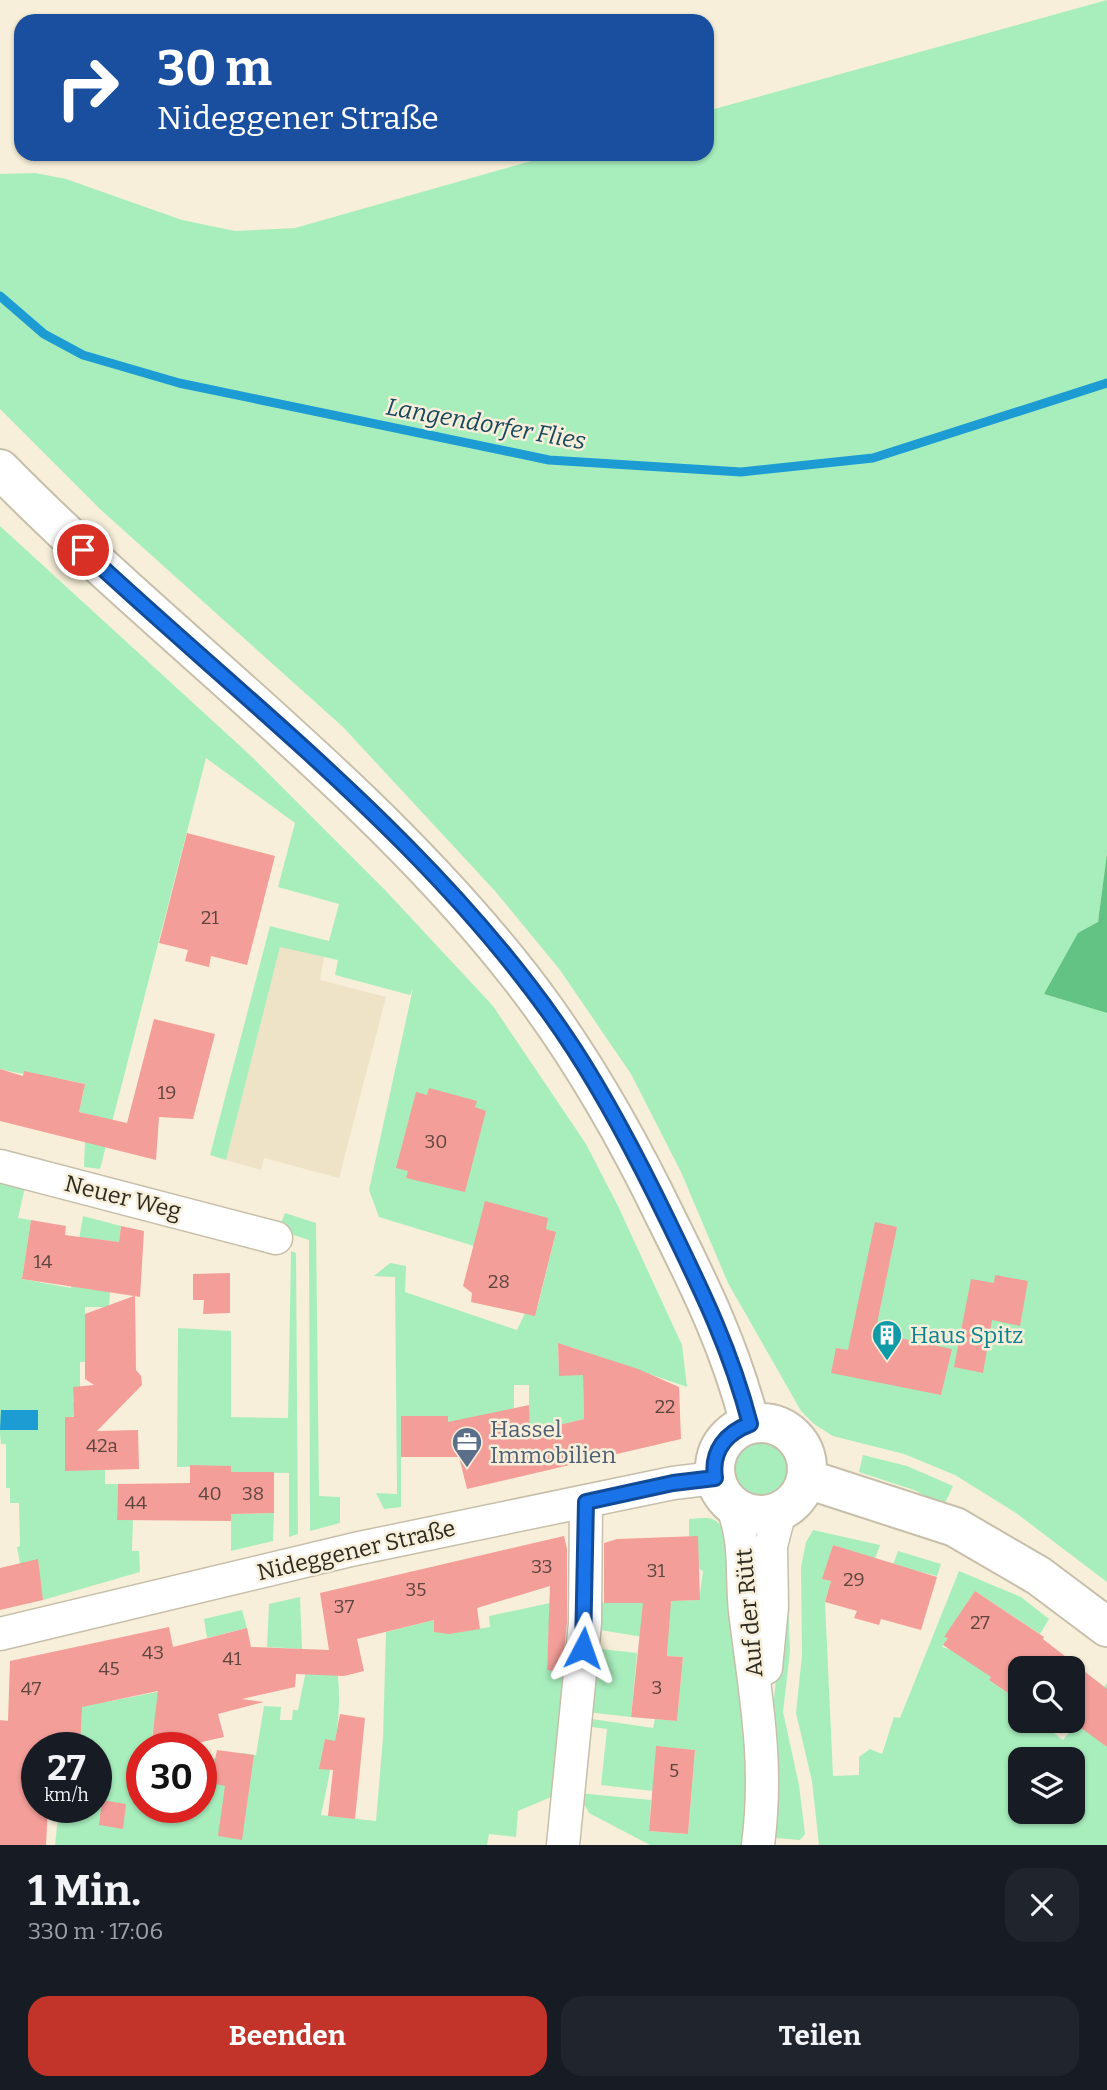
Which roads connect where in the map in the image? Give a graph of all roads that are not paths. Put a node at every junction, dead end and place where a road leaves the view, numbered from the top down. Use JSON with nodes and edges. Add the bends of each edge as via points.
{"nodes":[{"id":1,"x":0,"y":469,"type":"edge"},
{"id":2,"x":0,"y":1166,"type":"edge"},
{"id":3,"x":276,"y":1238,"type":"dead end"},
{"id":4,"x":750,"y":1424,"type":"junction"},
{"id":5,"x":807,"y":1479,"type":"junction"},
{"id":6,"x":724,"y":1492,"type":"junction"},
{"id":7,"x":586,"y":1502,"type":"junction"},
{"id":8,"x":779,"y":1511,"type":"junction"},
{"id":9,"x":1107,"y":1627,"type":"edge"},
{"id":10,"x":0,"y":1634,"type":"edge"},
{"id":11,"x":761,"y":1721,"type":"junction"},
{"id":12,"x":563,"y":1845,"type":"edge"},
{"id":13,"x":758,"y":1845,"type":"edge"}],
"edges":[{"from":1,"to":4,"type":"main road","via":[[103,569],[346,788],[464,909],[512,966],[573,1049],[650,1185],[722,1333]]},
{"from":2,"to":3,"type":"street","name":"Neuer Weg"},
{"from":4,"to":5,"type":"main road","via":[[776,1426],[791,1435],[803,1451]]},
{"from":4,"to":6,"type":"main road","via":[[737,1429],[715,1455]]},
{"from":5,"to":8,"type":"main road","via":[[800,1496]]},
{"from":5,"to":9,"type":"main road","via":[[955,1527],[1039,1576]]},
{"from":6,"to":7,"type":"street","name":"Nideggener Straße","via":[[673,1483]]},
{"from":6,"to":8,"type":"main road","via":[[747,1514]]},
{"from":6,"to":11,"type":"street","name":"Auf der Rütt","via":[[743,1541],[745,1609]]},
{"from":7,"to":10,"type":"street","name":"Nideggener Straße","via":[[330,1554]]},
{"from":7,"to":12,"type":"street","via":[[585,1623]]},
{"from":8,"to":11,"type":"street","name":"Auf der Rütt","via":[[771,1546],[772,1607]]},
{"from":11,"to":13,"type":"street","name":"Auf der Rütt","via":[[764,1794]]}]}
